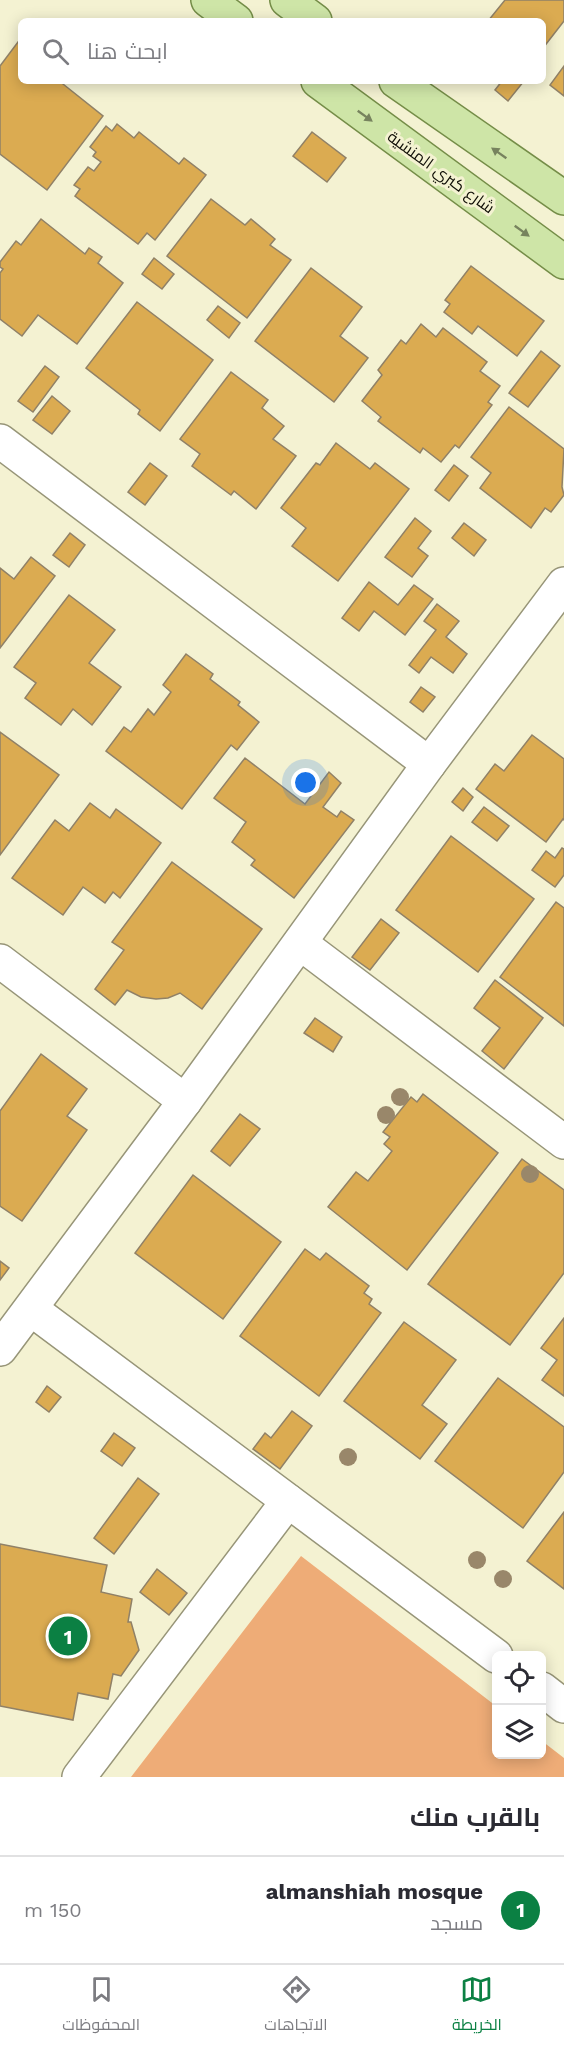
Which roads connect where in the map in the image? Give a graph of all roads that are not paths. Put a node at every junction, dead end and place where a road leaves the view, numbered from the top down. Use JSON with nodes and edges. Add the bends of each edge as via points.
{"nodes":[{"id":1,"x":208,"y":0,"type":"edge"},
{"id":2,"x":287,"y":0,"type":"edge"},
{"id":3,"x":232,"y":18,"type":"edge"},
{"id":4,"x":311,"y":18,"type":"edge"},
{"id":5,"x":322,"y":84,"type":"edge"},
{"id":6,"x":401,"y":84,"type":"edge"},
{"id":7,"x":562,"y":191,"type":"edge"},
{"id":8,"x":564,"y":262,"type":"edge"},
{"id":9,"x":0,"y":441,"type":"edge"},
{"id":10,"x":557,"y":605,"type":"edge"},
{"id":11,"x":429,"y":764,"type":"junction"},
{"id":12,"x":300,"y":943,"type":"junction"},
{"id":13,"x":0,"y":961,"type":"edge"},
{"id":14,"x":185,"y":1101,"type":"junction"},
{"id":15,"x":564,"y":1142,"type":"edge"},
{"id":16,"x":31,"y":1310,"type":"junction"},
{"id":17,"x":0,"y":1349,"type":"edge"},
{"id":18,"x":288,"y":1501,"type":"junction"},
{"id":19,"x":492,"y":1653,"type":"edge"},
{"id":20,"x":546,"y":1692,"type":"edge"},
{"id":21,"x":564,"y":1706,"type":"edge"},
{"id":22,"x":79,"y":1777,"type":"edge"}],
"edges":[{"from":1,"to":3,"type":"main road"},
{"from":2,"to":4,"type":"main road"},
{"from":5,"to":8,"type":"main road","name":"شارع كبري المنشية","one_way":true},
{"from":7,"to":6,"type":"main road","one_way":true},
{"from":9,"to":11,"type":"street"},
{"from":10,"to":11,"type":"street"},
{"from":11,"to":12,"type":"street"},
{"from":12,"to":14,"type":"street"},
{"from":12,"to":15,"type":"street"},
{"from":13,"to":14,"type":"street"},
{"from":14,"to":16,"type":"street"},
{"from":16,"to":17,"type":"street"},
{"from":16,"to":18,"type":"street"},
{"from":18,"to":19,"type":"street"},
{"from":18,"to":22,"type":"street"},
{"from":20,"to":21,"type":"street"}]}
